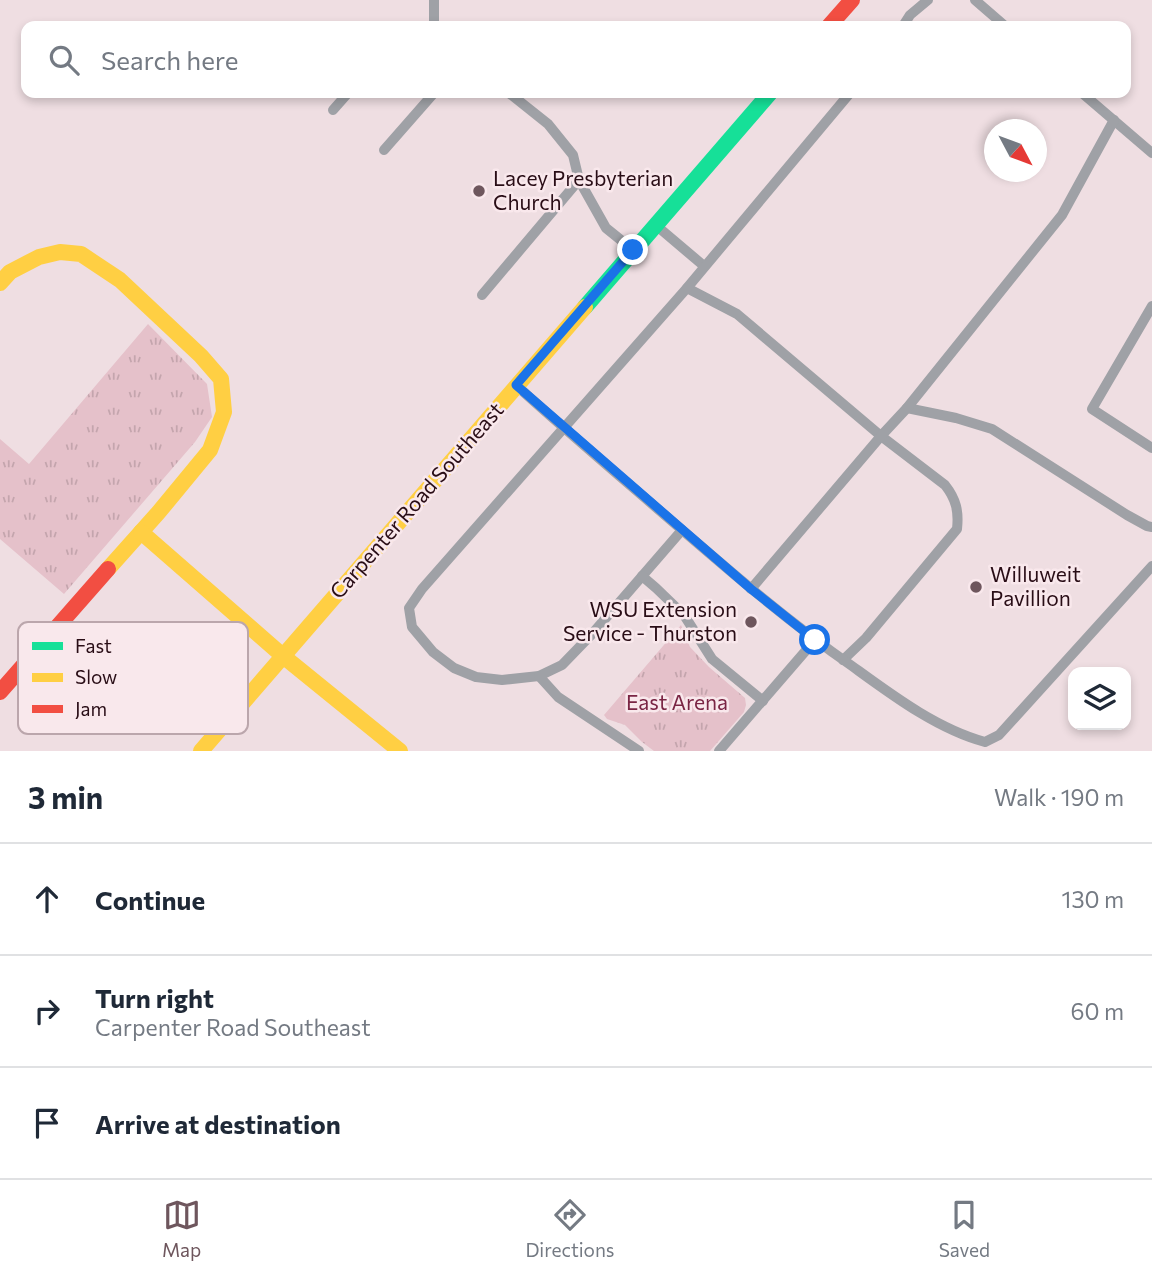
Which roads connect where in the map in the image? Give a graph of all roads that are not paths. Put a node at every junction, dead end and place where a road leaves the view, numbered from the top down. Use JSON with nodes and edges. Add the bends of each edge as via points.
{"nodes":[{"id":1,"x":434,"y":0,"type":"edge"},
{"id":2,"x":852,"y":0,"type":"edge"},
{"id":3,"x":928,"y":0,"type":"edge"},
{"id":4,"x":975,"y":0,"type":"edge"},
{"id":5,"x":434,"y":21,"type":"edge"},
{"id":6,"x":833,"y":21,"type":"edge"},
{"id":7,"x":906,"y":21,"type":"edge"},
{"id":8,"x":1000,"y":21,"type":"edge"},
{"id":9,"x":344,"y":98,"type":"edge"},
{"id":10,"x":430,"y":98,"type":"edge"},
{"id":11,"x":515,"y":98,"type":"edge"},
{"id":12,"x":766,"y":98,"type":"edge"},
{"id":13,"x":846,"y":98,"type":"edge"},
{"id":14,"x":1088,"y":98,"type":"edge"},
{"id":15,"x":333,"y":110,"type":"dead end"},
{"id":16,"x":1114,"y":120,"type":"junction"},
{"id":17,"x":384,"y":150,"type":"dead end"},
{"id":18,"x":1152,"y":153,"type":"edge"},
{"id":19,"x":579,"y":180,"type":"junction"},
{"id":20,"x":655,"y":225,"type":"junction"},
{"id":21,"x":633,"y":250,"type":"junction"},
{"id":22,"x":704,"y":266,"type":"junction"},
{"id":23,"x":0,"y":283,"type":"edge"},
{"id":24,"x":687,"y":288,"type":"junction"},
{"id":25,"x":482,"y":295,"type":"dead end"},
{"id":26,"x":1152,"y":306,"type":"edge"},
{"id":27,"x":516,"y":385,"type":"junction"},
{"id":28,"x":907,"y":408,"type":"junction"},
{"id":29,"x":564,"y":428,"type":"junction"},
{"id":30,"x":881,"y":436,"type":"junction"},
{"id":31,"x":1152,"y":448,"type":"edge"},
{"id":32,"x":1152,"y":527,"type":"edge"},
{"id":33,"x":682,"y":530,"type":"junction"},
{"id":34,"x":141,"y":532,"type":"junction"},
{"id":35,"x":1152,"y":566,"type":"edge"},
{"id":36,"x":642,"y":576,"type":"junction"},
{"id":37,"x":751,"y":589,"type":"junction"},
{"id":38,"x":62,"y":622,"type":"edge"},
{"id":39,"x":244,"y":622,"type":"edge"},
{"id":40,"x":248,"y":625,"type":"edge"},
{"id":41,"x":815,"y":640,"type":"junction"},
{"id":42,"x":283,"y":656,"type":"junction"},
{"id":43,"x":843,"y":660,"type":"junction"},
{"id":44,"x":18,"y":672,"type":"edge"},
{"id":45,"x":540,"y":676,"type":"junction"},
{"id":46,"x":0,"y":692,"type":"edge"},
{"id":47,"x":248,"y":697,"type":"edge"},
{"id":48,"x":762,"y":701,"type":"junction"},
{"id":49,"x":216,"y":734,"type":"edge"},
{"id":50,"x":201,"y":751,"type":"edge"},
{"id":51,"x":400,"y":751,"type":"edge"},
{"id":52,"x":639,"y":751,"type":"edge"},
{"id":53,"x":719,"y":751,"type":"edge"}],
"edges":[{"from":1,"to":5,"type":"lane"},
{"from":2,"to":6,"type":"street"},
{"from":3,"to":7,"type":"lane"},
{"from":4,"to":8,"type":"lane"},
{"from":9,"to":15,"type":"lane"},
{"from":10,"to":17,"type":"lane"},
{"from":11,"to":19,"type":"lane","via":[[565,144]]},
{"from":12,"to":20,"type":"street","name":"Carpenter Road Southeast"},
{"from":13,"to":22,"type":"lane"},
{"from":14,"to":16,"type":"lane"},
{"from":16,"to":18,"type":"lane"},
{"from":16,"to":28,"type":"lane","via":[[1062,215]]},
{"from":19,"to":21,"type":"lane","via":[[606,228]]},
{"from":19,"to":25,"type":"lane"},
{"from":20,"to":21,"type":"street","name":"Carpenter Road Southeast"},
{"from":20,"to":22,"type":"lane"},
{"from":21,"to":27,"type":"street","name":"Carpenter Road Southeast"},
{"from":22,"to":24,"type":"lane"},
{"from":23,"to":34,"type":"street","via":[[9,272],[39,257],[60,251],[81,254],[120,280],[221,379],[224,412],[210,450]]},
{"from":24,"to":29,"type":"lane"},
{"from":24,"to":30,"type":"lane","via":[[737,314]]},
{"from":26,"to":31,"type":"lane","via":[[1092,409]]},
{"from":27,"to":29,"type":"lane"},
{"from":27,"to":42,"type":"street","name":"Carpenter Road Southeast"},
{"from":28,"to":30,"type":"lane"},
{"from":28,"to":32,"type":"lane","via":[[992,429]]},
{"from":29,"to":33,"type":"lane"},
{"from":29,"to":45,"type":"lane","via":[[409,608],[412,627],[433,652],[454,667],[476,677],[502,680]]},
{"from":30,"to":37,"type":"lane"},
{"from":30,"to":43,"type":"lane","via":[[945,485],[957,505],[957,529]]},
{"from":33,"to":36,"type":"lane"},
{"from":33,"to":37,"type":"lane"},
{"from":34,"to":38,"type":"street"},
{"from":34,"to":39,"type":"street"},
{"from":35,"to":43,"type":"lane","via":[[999,735],[985,742],[936,723]]},
{"from":36,"to":45,"type":"lane","via":[[562,665]]},
{"from":36,"to":48,"type":"lane","via":[[684,615],[712,659]]},
{"from":37,"to":41,"type":"lane"},
{"from":40,"to":42,"type":"street"},
{"from":41,"to":43,"type":"lane"},
{"from":41,"to":48,"type":"lane"},
{"from":42,"to":47,"type":"street","name":"Carpenter Road Southeast"},
{"from":42,"to":51,"type":"street"},
{"from":44,"to":46,"type":"street"},
{"from":45,"to":52,"type":"lane","via":[[558,697]]},
{"from":48,"to":53,"type":"lane"},
{"from":49,"to":50,"type":"street","name":"Carpenter Road Southeast"}]}
